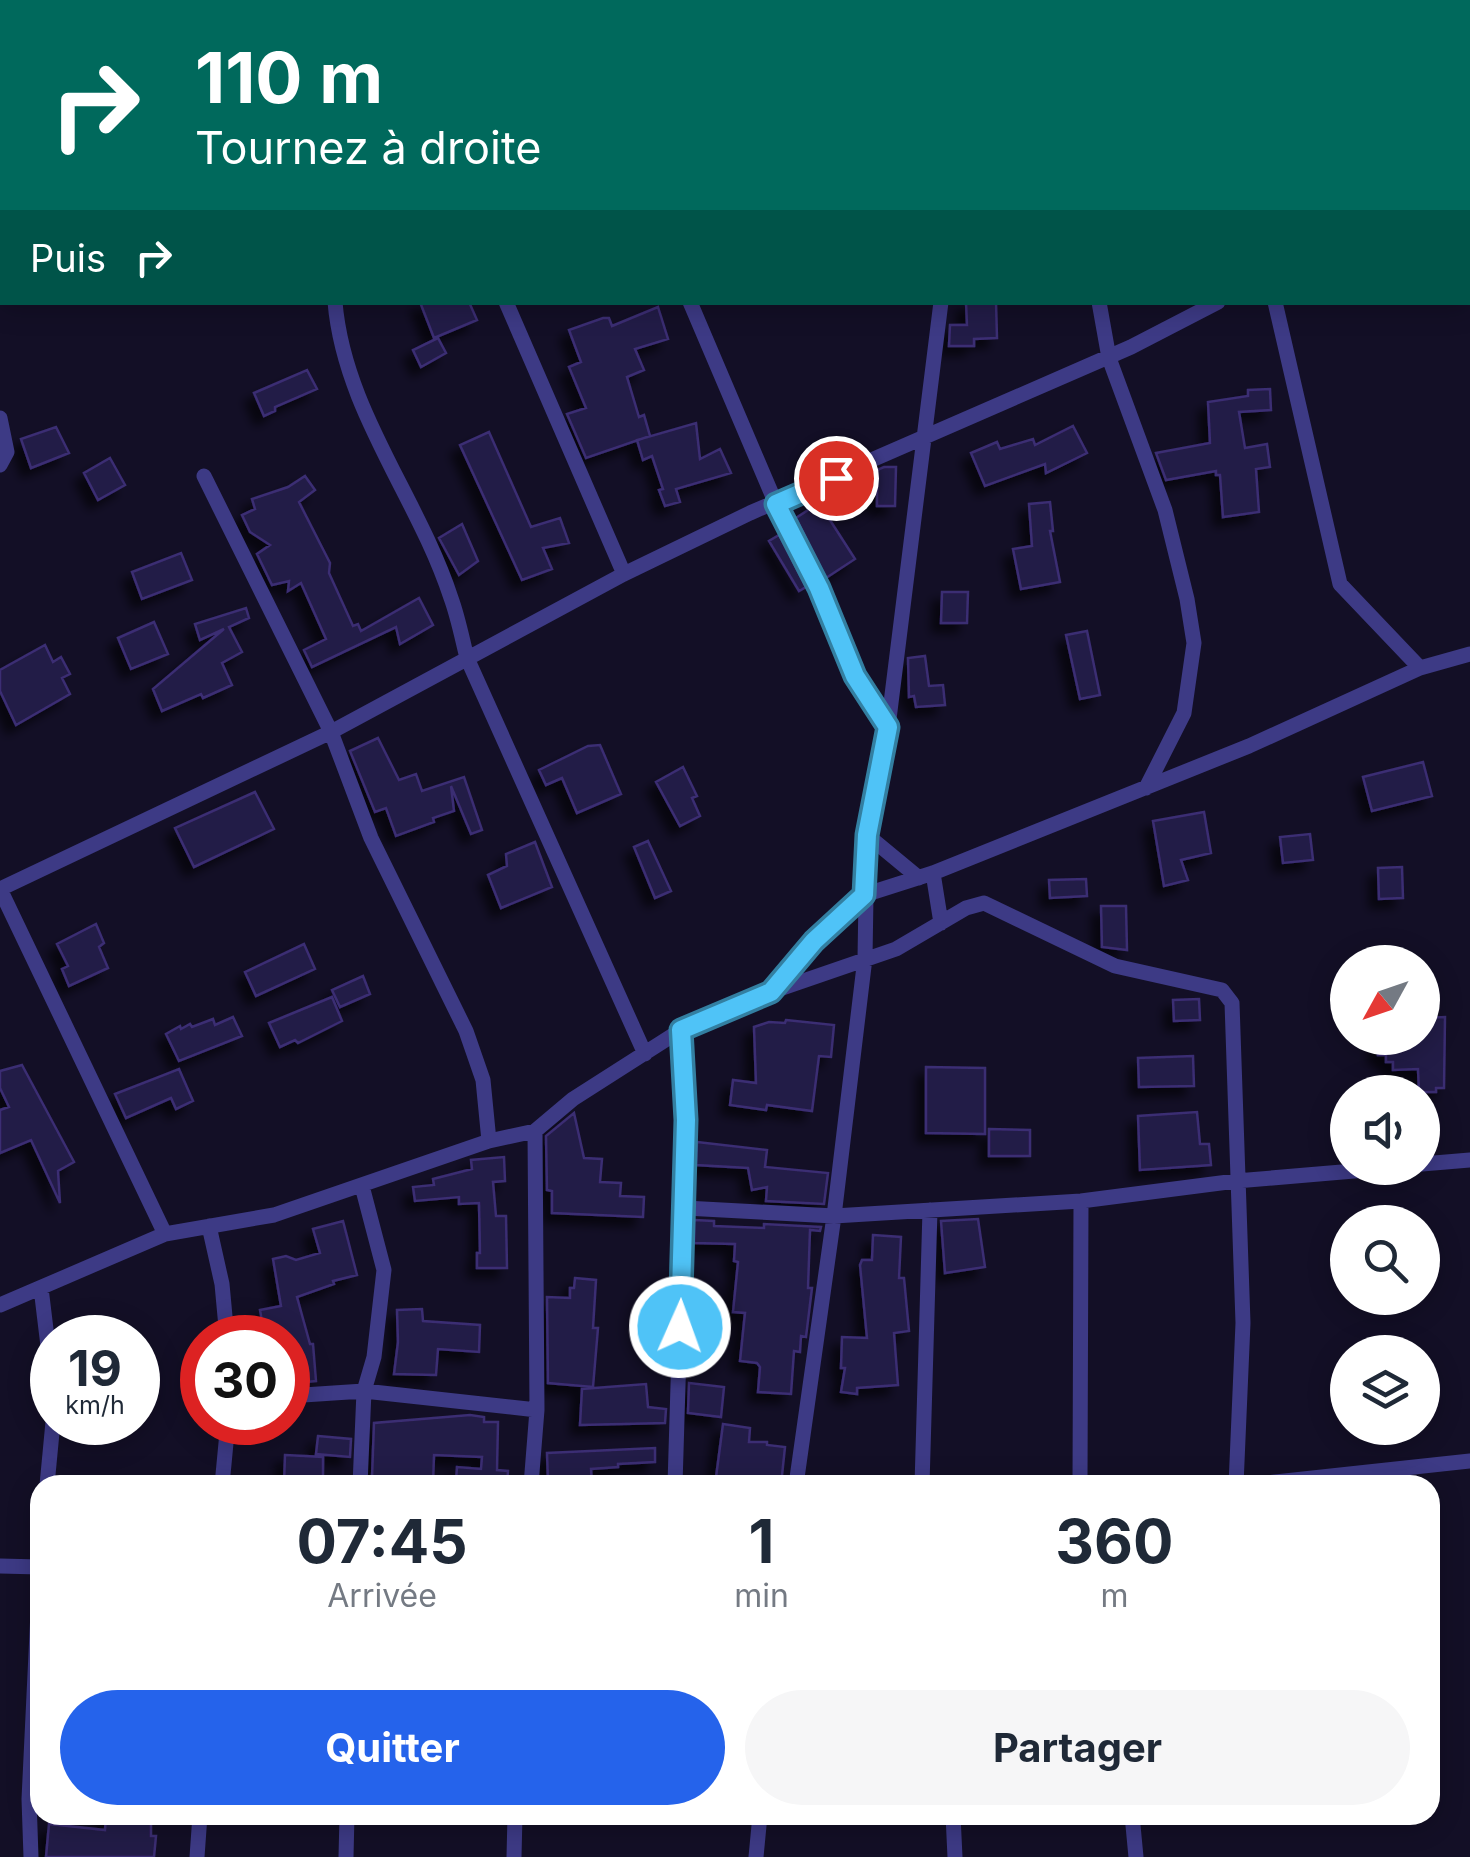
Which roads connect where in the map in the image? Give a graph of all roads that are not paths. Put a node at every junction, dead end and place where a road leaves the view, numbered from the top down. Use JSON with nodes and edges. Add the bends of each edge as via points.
{"nodes":[{"id":1,"x":0,"y":49,"type":"edge"},
{"id":2,"x":0,"y":63,"type":"edge"},
{"id":3,"x":336,"y":305,"type":"edge"},
{"id":4,"x":507,"y":305,"type":"edge"},
{"id":5,"x":691,"y":305,"type":"edge"},
{"id":6,"x":941,"y":305,"type":"edge"},
{"id":7,"x":1099,"y":305,"type":"edge"},
{"id":8,"x":1212,"y":305,"type":"edge"},
{"id":9,"x":1275,"y":305,"type":"edge"},
{"id":10,"x":1108,"y":358,"type":"junction"},
{"id":11,"x":0,"y":418,"type":"edge"},
{"id":12,"x":926,"y":439,"type":"junction"},
{"id":13,"x":0,"y":465,"type":"edge"},
{"id":14,"x":204,"y":476,"type":"dead end"},
{"id":15,"x":776,"y":504,"type":"junction"},
{"id":16,"x":624,"y":574,"type":"junction"},
{"id":17,"x":1470,"y":654,"type":"edge"},
{"id":18,"x":467,"y":658,"type":"junction"},
{"id":19,"x":1420,"y":668,"type":"junction"},
{"id":20,"x":888,"y":727,"type":"junction"},
{"id":21,"x":331,"y":732,"type":"junction"},
{"id":22,"x":1146,"y":788,"type":"junction"},
{"id":23,"x":867,"y":835,"type":"junction"},
{"id":24,"x":926,"y":875,"type":"junction"},
{"id":25,"x":0,"y":889,"type":"edge"},
{"id":26,"x":864,"y":895,"type":"junction"},
{"id":27,"x":942,"y":923,"type":"junction"},
{"id":28,"x":864,"y":958,"type":"junction"},
{"id":29,"x":771,"y":992,"type":"junction"},
{"id":30,"x":681,"y":1030,"type":"junction"},
{"id":31,"x":645,"y":1054,"type":"junction"},
{"id":32,"x":535,"y":1131,"type":"junction"},
{"id":33,"x":489,"y":1141,"type":"junction"},
{"id":34,"x":1470,"y":1160,"type":"edge"},
{"id":35,"x":1440,"y":1162,"type":"edge"},
{"id":36,"x":1330,"y":1173,"type":"edge"},
{"id":37,"x":1236,"y":1180,"type":"junction"},
{"id":38,"x":362,"y":1186,"type":"junction"},
{"id":39,"x":1081,"y":1201,"type":"junction"},
{"id":40,"x":685,"y":1208,"type":"junction"},
{"id":41,"x":930,"y":1210,"type":"junction"},
{"id":42,"x":834,"y":1216,"type":"junction"},
{"id":43,"x":209,"y":1226,"type":"junction"},
{"id":44,"x":165,"y":1234,"type":"junction"},
{"id":45,"x":42,"y":1288,"type":"junction"},
{"id":46,"x":0,"y":1304,"type":"edge"},
{"id":47,"x":45,"y":1315,"type":"edge"},
{"id":48,"x":225,"y":1315,"type":"edge"},
{"id":49,"x":364,"y":1391,"type":"junction"},
{"id":50,"x":310,"y":1395,"type":"edge"},
{"id":51,"x":536,"y":1410,"type":"junction"},
{"id":52,"x":51,"y":1445,"type":"edge"},
{"id":53,"x":226,"y":1445,"type":"edge"},
{"id":54,"x":1470,"y":1460,"type":"edge"},
{"id":55,"x":48,"y":1475,"type":"edge"},
{"id":56,"x":223,"y":1475,"type":"edge"},
{"id":57,"x":360,"y":1475,"type":"edge"},
{"id":58,"x":532,"y":1475,"type":"edge"},
{"id":59,"x":674,"y":1475,"type":"edge"},
{"id":60,"x":797,"y":1475,"type":"edge"},
{"id":61,"x":922,"y":1475,"type":"edge"},
{"id":62,"x":1080,"y":1475,"type":"edge"},
{"id":63,"x":1236,"y":1475,"type":"edge"},
{"id":64,"x":1340,"y":1475,"type":"edge"},
{"id":65,"x":0,"y":1566,"type":"edge"},
{"id":66,"x":30,"y":1568,"type":"edge"},
{"id":67,"x":30,"y":1778,"type":"edge"},
{"id":68,"x":199,"y":1825,"type":"edge"},
{"id":69,"x":347,"y":1825,"type":"edge"},
{"id":70,"x":515,"y":1825,"type":"edge"},
{"id":71,"x":759,"y":1825,"type":"edge"},
{"id":72,"x":954,"y":1825,"type":"edge"},
{"id":73,"x":1133,"y":1825,"type":"edge"},
{"id":74,"x":30,"y":1857,"type":"edge"},
{"id":75,"x":197,"y":1857,"type":"edge"},
{"id":76,"x":346,"y":1857,"type":"edge"},
{"id":77,"x":514,"y":1857,"type":"edge"},
{"id":78,"x":756,"y":1857,"type":"edge"},
{"id":79,"x":954,"y":1857,"type":"edge"},
{"id":80,"x":1136,"y":1857,"type":"edge"}],
"edges":[{"from":1,"to":2,"type":"street"},
{"from":3,"to":18,"type":"street","via":[[352,380],[451,596]]},
{"from":4,"to":16,"type":"street"},
{"from":5,"to":15,"type":"street"},
{"from":6,"to":12,"type":"street"},
{"from":7,"to":10,"type":"street"},
{"from":8,"to":10,"type":"street"},
{"from":9,"to":19,"type":"street","via":[[1340,584]]},
{"from":10,"to":12,"type":"street"},
{"from":10,"to":22,"type":"street","via":[[1165,510],[1194,643],[1184,713]]},
{"from":11,"to":13,"type":"street","via":[[7,452]]},
{"from":12,"to":15,"type":"street"},
{"from":12,"to":20,"type":"street"},
{"from":14,"to":21,"type":"street"},
{"from":15,"to":16,"type":"street"},
{"from":15,"to":20,"type":"street","via":[[855,676]]},
{"from":16,"to":18,"type":"street"},
{"from":17,"to":19,"type":"street"},
{"from":18,"to":21,"type":"street"},
{"from":18,"to":31,"type":"street"},
{"from":19,"to":22,"type":"street"},
{"from":20,"to":23,"type":"street"},
{"from":21,"to":25,"type":"street"},
{"from":21,"to":33,"type":"street","via":[[371,838],[466,1030],[484,1080]]},
{"from":22,"to":24,"type":"street"},
{"from":23,"to":24,"type":"street"},
{"from":23,"to":26,"type":"street"},
{"from":24,"to":26,"type":"street"},
{"from":24,"to":27,"type":"street"},
{"from":25,"to":44,"type":"street"},
{"from":26,"to":28,"type":"street"},
{"from":26,"to":29,"type":"street"},
{"from":27,"to":28,"type":"street","via":[[896,950]]},
{"from":27,"to":37,"type":"street","via":[[984,903],[1104,962],[1228,995]]},
{"from":28,"to":29,"type":"street"},
{"from":28,"to":42,"type":"street"},
{"from":29,"to":30,"type":"street"},
{"from":30,"to":31,"type":"street"},
{"from":30,"to":40,"type":"street"},
{"from":31,"to":32,"type":"street"},
{"from":32,"to":33,"type":"street"},
{"from":32,"to":51,"type":"street"},
{"from":33,"to":38,"type":"street"},
{"from":34,"to":35,"type":"street"},
{"from":36,"to":37,"type":"street"},
{"from":37,"to":39,"type":"street"},
{"from":37,"to":63,"type":"street","via":[[1244,1323]]},
{"from":38,"to":43,"type":"street","via":[[274,1215]]},
{"from":38,"to":49,"type":"street","via":[[384,1270]]},
{"from":39,"to":41,"type":"street"},
{"from":39,"to":62,"type":"street"},
{"from":40,"to":42,"type":"street"},
{"from":40,"to":59,"type":"street"},
{"from":41,"to":42,"type":"street"},
{"from":41,"to":61,"type":"street"},
{"from":42,"to":60,"type":"street"},
{"from":43,"to":44,"type":"street"},
{"from":43,"to":48,"type":"street"},
{"from":44,"to":45,"type":"street"},
{"from":45,"to":46,"type":"street"},
{"from":45,"to":47,"type":"street"},
{"from":49,"to":50,"type":"street"},
{"from":49,"to":51,"type":"street"},
{"from":49,"to":57,"type":"street"},
{"from":51,"to":58,"type":"street"},
{"from":52,"to":55,"type":"street"},
{"from":53,"to":56,"type":"street"},
{"from":54,"to":64,"type":"street"},
{"from":65,"to":66,"type":"street"},
{"from":67,"to":74,"type":"street"},
{"from":68,"to":75,"type":"street"},
{"from":69,"to":76,"type":"street"},
{"from":70,"to":77,"type":"street"},
{"from":71,"to":78,"type":"street"},
{"from":72,"to":79,"type":"street"},
{"from":73,"to":80,"type":"street"}]}
